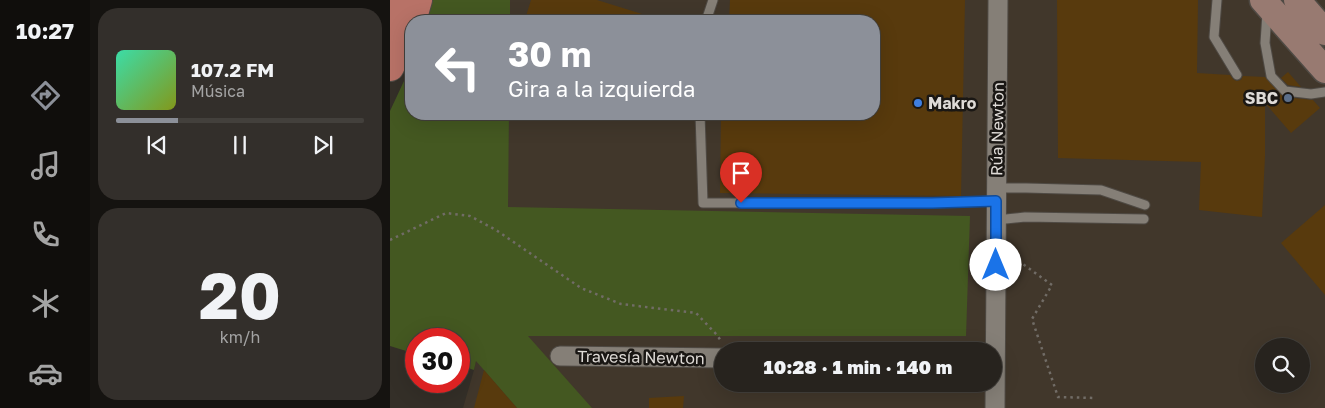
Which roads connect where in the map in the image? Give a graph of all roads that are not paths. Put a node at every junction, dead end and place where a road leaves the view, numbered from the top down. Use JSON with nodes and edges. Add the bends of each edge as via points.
{"nodes":[{"id":1,"x":396,"y":0,"type":"edge"},
{"id":2,"x":418,"y":0,"type":"edge"},
{"id":3,"x":713,"y":0,"type":"edge"},
{"id":4,"x":998,"y":0,"type":"edge"},
{"id":5,"x":1217,"y":0,"type":"edge"},
{"id":6,"x":1297,"y":0,"type":"edge"},
{"id":7,"x":1265,"y":3,"type":"edge"},
{"id":8,"x":414,"y":15,"type":"edge"},
{"id":9,"x":708,"y":15,"type":"edge"},
{"id":10,"x":390,"y":24,"type":"edge"},
{"id":11,"x":1325,"y":32,"type":"edge"},
{"id":12,"x":405,"y":37,"type":"edge"},
{"id":13,"x":390,"y":67,"type":"edge"},
{"id":14,"x":1325,"y":70,"type":"edge"},
{"id":15,"x":1238,"y":76,"type":"dead end"},
{"id":16,"x":1325,"y":92,"type":"edge"},
{"id":17,"x":700,"y":120,"type":"edge"},
{"id":18,"x":996,"y":195,"type":"junction"},
{"id":19,"x":1145,"y":205,"type":"dead end"},
{"id":20,"x":1144,"y":219,"type":"dead end"},
{"id":21,"x":996,"y":220,"type":"junction"},
{"id":22,"x":994,"y":342,"type":"edge"},
{"id":23,"x":714,"y":350,"type":"edge"},
{"id":24,"x":560,"y":356,"type":"dead end"},
{"id":25,"x":995,"y":392,"type":"edge"},
{"id":26,"x":995,"y":408,"type":"edge"}],
"edges":[{"from":1,"to":10,"type":"highway"},
{"from":2,"to":8,"type":"highway"},
{"from":3,"to":9,"type":"lane"},
{"from":4,"to":18,"type":"street","name":"Rúa Newton"},
{"from":5,"to":15,"type":"lane","via":[[1214,37]]},
{"from":6,"to":11,"type":"main road"},
{"from":7,"to":14,"type":"main road"},
{"from":7,"to":16,"type":"lane","via":[[1265,43],[1271,76],[1285,91]]},
{"from":12,"to":13,"type":"highway"},
{"from":17,"to":18,"type":"lane","via":[[703,203],[932,203]]},
{"from":18,"to":19,"type":"lane","via":[[1026,188],[1101,190]]},
{"from":18,"to":21,"type":"street","name":"Rúa Newton"},
{"from":20,"to":21,"type":"lane"},
{"from":21,"to":22,"type":"street","name":"Rúa Newton"},
{"from":23,"to":24,"type":"street","name":"Travesía Newton"},
{"from":25,"to":26,"type":"street","name":"Rúa Newton"}]}
